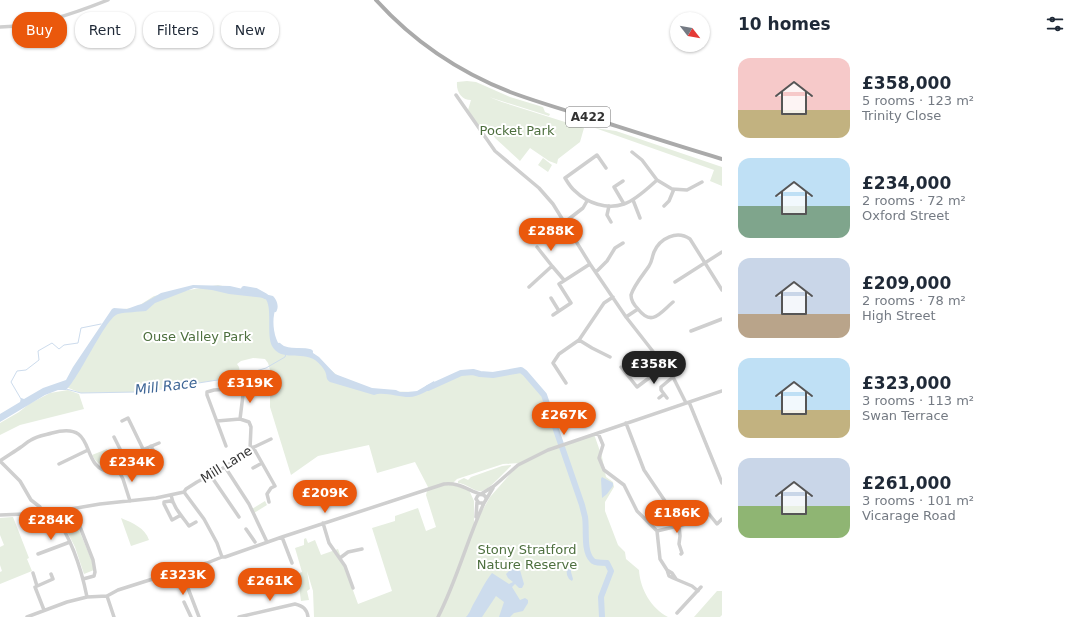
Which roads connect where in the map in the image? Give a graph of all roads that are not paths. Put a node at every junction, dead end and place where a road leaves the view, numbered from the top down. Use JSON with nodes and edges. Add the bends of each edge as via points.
{"nodes":[{"id":1,"x":108,"y":0,"type":"edge"},
{"id":2,"x":376,"y":0,"type":"edge"},
{"id":3,"x":0,"y":27,"type":"edge"},
{"id":4,"x":456,"y":95,"type":"dead end"},
{"id":5,"x":632,"y":152,"type":"dead end"},
{"id":6,"x":722,"y":159,"type":"edge"},
{"id":7,"x":606,"y":168,"type":"dead end"},
{"id":8,"x":657,"y":180,"type":"junction"},
{"id":9,"x":623,"y":181,"type":"dead end"},
{"id":10,"x":702,"y":182,"type":"dead end"},
{"id":11,"x":674,"y":189,"type":"junction"},
{"id":12,"x":632,"y":200,"type":"junction"},
{"id":13,"x":587,"y":201,"type":"junction"},
{"id":14,"x":624,"y":204,"type":"junction"},
{"id":15,"x":609,"y":206,"type":"junction"},
{"id":16,"x":664,"y":206,"type":"dead end"},
{"id":17,"x":640,"y":218,"type":"dead end"},
{"id":18,"x":565,"y":222,"type":"junction"},
{"id":19,"x":611,"y":222,"type":"dead end"},
{"id":20,"x":623,"y":243,"type":"dead end"},
{"id":21,"x":538,"y":247,"type":"dead end"},
{"id":22,"x":722,"y":252,"type":"edge"},
{"id":23,"x":706,"y":263,"type":"junction"},
{"id":24,"x":590,"y":264,"type":"junction"},
{"id":25,"x":552,"y":266,"type":"junction"},
{"id":26,"x":596,"y":272,"type":"junction"},
{"id":27,"x":564,"y":280,"type":"junction"},
{"id":28,"x":675,"y":282,"type":"dead end"},
{"id":29,"x":529,"y":287,"type":"dead end"},
{"id":30,"x":722,"y":290,"type":"edge"},
{"id":31,"x":613,"y":297,"type":"junction"},
{"id":32,"x":551,"y":298,"type":"dead end"},
{"id":33,"x":673,"y":302,"type":"dead end"},
{"id":34,"x":638,"y":309,"type":"junction"},
{"id":35,"x":559,"y":311,"type":"junction"},
{"id":36,"x":553,"y":315,"type":"dead end"},
{"id":37,"x":626,"y":317,"type":"junction"},
{"id":38,"x":722,"y":319,"type":"edge"},
{"id":39,"x":691,"y":331,"type":"dead end"},
{"id":40,"x":579,"y":340,"type":"junction"},
{"id":41,"x":610,"y":356,"type":"dead end"},
{"id":42,"x":665,"y":366,"type":"junction"},
{"id":43,"x":621,"y":368,"type":"dead end"},
{"id":44,"x":672,"y":377,"type":"junction"},
{"id":45,"x":566,"y":383,"type":"dead end"},
{"id":46,"x":244,"y":387,"type":"dead end"},
{"id":47,"x":228,"y":389,"type":"dead end"},
{"id":48,"x":722,"y":390,"type":"edge"},
{"id":49,"x":244,"y":392,"type":"junction"},
{"id":50,"x":249,"y":392,"type":"dead end"},
{"id":51,"x":664,"y":394,"type":"junction"},
{"id":52,"x":659,"y":398,"type":"dead end"},
{"id":53,"x":667,"y":398,"type":"dead end"},
{"id":54,"x":688,"y":403,"type":"junction"},
{"id":55,"x":133,"y":416,"type":"dead end"},
{"id":56,"x":128,"y":418,"type":"junction"},
{"id":57,"x":240,"y":419,"type":"junction"},
{"id":58,"x":122,"y":421,"type":"dead end"},
{"id":59,"x":217,"y":421,"type":"junction"},
{"id":60,"x":626,"y":423,"type":"junction"},
{"id":61,"x":598,"y":433,"type":"junction"},
{"id":62,"x":114,"y":437,"type":"dead end"},
{"id":63,"x":271,"y":439,"type":"dead end"},
{"id":64,"x":159,"y":443,"type":"dead end"},
{"id":65,"x":151,"y":446,"type":"junction"},
{"id":66,"x":226,"y":446,"type":"dead end"},
{"id":67,"x":251,"y":448,"type":"junction"},
{"id":68,"x":143,"y":449,"type":"junction"},
{"id":69,"x":88,"y":450,"type":"junction"},
{"id":70,"x":123,"y":455,"type":"junction"},
{"id":71,"x":0,"y":461,"type":"edge"},
{"id":72,"x":160,"y":463,"type":"dead end"},
{"id":73,"x":262,"y":463,"type":"junction"},
{"id":74,"x":59,"y":464,"type":"dead end"},
{"id":75,"x":225,"y":467,"type":"junction"},
{"id":76,"x":254,"y":468,"type":"dead end"},
{"id":77,"x":118,"y":470,"type":"junction"},
{"id":78,"x":211,"y":476,"type":"junction"},
{"id":79,"x":722,"y":483,"type":"edge"},
{"id":80,"x":494,"y":486,"type":"junction"},
{"id":81,"x":469,"y":490,"type":"junction"},
{"id":82,"x":184,"y":492,"type":"junction"},
{"id":83,"x":481,"y":494,"type":"junction"},
{"id":84,"x":171,"y":495,"type":"junction"},
{"id":85,"x":477,"y":500,"type":"junction"},
{"id":86,"x":130,"y":501,"type":"junction"},
{"id":87,"x":485,"y":501,"type":"junction"},
{"id":88,"x":173,"y":502,"type":"junction"},
{"id":89,"x":269,"y":502,"type":"dead end"},
{"id":90,"x":73,"y":509,"type":"junction"},
{"id":91,"x":670,"y":512,"type":"dead end"},
{"id":92,"x":42,"y":514,"type":"junction"},
{"id":93,"x":54,"y":514,"type":"junction"},
{"id":94,"x":0,"y":515,"type":"edge"},
{"id":95,"x":181,"y":515,"type":"junction"},
{"id":96,"x":239,"y":518,"type":"dead end"},
{"id":97,"x":698,"y":518,"type":"dead end"},
{"id":98,"x":722,"y":519,"type":"edge"},
{"id":99,"x":172,"y":520,"type":"junction"},
{"id":100,"x":476,"y":520,"type":"junction"},
{"id":101,"x":196,"y":522,"type":"dead end"},
{"id":102,"x":694,"y":522,"type":"dead end"},
{"id":103,"x":323,"y":524,"type":"junction"},
{"id":104,"x":175,"y":525,"type":"dead end"},
{"id":105,"x":679,"y":526,"type":"junction"},
{"id":106,"x":246,"y":529,"type":"dead end"},
{"id":107,"x":656,"y":530,"type":"junction"},
{"id":108,"x":282,"y":536,"type":"junction"},
{"id":109,"x":70,"y":542,"type":"junction"},
{"id":110,"x":255,"y":542,"type":"dead end"},
{"id":111,"x":267,"y":542,"type":"junction"},
{"id":112,"x":362,"y":549,"type":"dead end"},
{"id":113,"x":38,"y":554,"type":"dead end"},
{"id":114,"x":681,"y":554,"type":"dead end"},
{"id":115,"x":222,"y":557,"type":"junction"},
{"id":116,"x":340,"y":558,"type":"junction"},
{"id":117,"x":292,"y":563,"type":"dead end"},
{"id":118,"x":181,"y":570,"type":"junction"},
{"id":119,"x":33,"y":573,"type":"dead end"},
{"id":120,"x":51,"y":574,"type":"dead end"},
{"id":121,"x":83,"y":579,"type":"junction"},
{"id":122,"x":37,"y":586,"type":"junction"},
{"id":123,"x":701,"y":587,"type":"dead end"},
{"id":124,"x":353,"y":588,"type":"dead end"},
{"id":125,"x":698,"y":591,"type":"junction"},
{"id":126,"x":107,"y":596,"type":"junction"},
{"id":127,"x":87,"y":597,"type":"junction"},
{"id":128,"x":184,"y":602,"type":"dead end"},
{"id":129,"x":44,"y":610,"type":"junction"},
{"id":130,"x":677,"y":613,"type":"dead end"},
{"id":131,"x":27,"y":617,"type":"edge"},
{"id":132,"x":114,"y":617,"type":"edge"},
{"id":133,"x":191,"y":617,"type":"edge"},
{"id":134,"x":199,"y":617,"type":"edge"},
{"id":135,"x":239,"y":617,"type":"edge"},
{"id":136,"x":308,"y":617,"type":"edge"},
{"id":137,"x":438,"y":617,"type":"edge"}],
"edges":[{"from":1,"to":3,"type":"street","via":[[44,21]]},
{"from":2,"to":6,"type":"main road","number":"A422","via":[[412,35],[457,68],[510,92]]},
{"from":4,"to":18,"type":"street","via":[[495,151],[545,194]]},
{"from":5,"to":8,"type":"street","via":[[642,160]]},
{"from":7,"to":13,"type":"street","via":[[597,155],[565,178]]},
{"from":8,"to":11,"type":"street"},
{"from":8,"to":12,"type":"street"},
{"from":9,"to":14,"type":"street","via":[[614,187]]},
{"from":10,"to":11,"type":"street","via":[[687,190]]},
{"from":11,"to":16,"type":"street"},
{"from":12,"to":14,"type":"street"},
{"from":12,"to":17,"type":"street"},
{"from":13,"to":15,"type":"street"},
{"from":13,"to":18,"type":"street","via":[[583,208]]},
{"from":14,"to":15,"type":"street"},
{"from":15,"to":19,"type":"street","via":[[607,215]]},
{"from":18,"to":24,"type":"street"},
{"from":20,"to":26,"type":"street","via":[[615,248]]},
{"from":21,"to":25,"type":"street"},
{"from":22,"to":23,"type":"street"},
{"from":23,"to":28,"type":"street"},
{"from":23,"to":30,"type":"street"},
{"from":23,"to":34,"type":"street","via":[[684,235],[675,234],[662,242],[631,293],[631,299]]},
{"from":24,"to":26,"type":"street"},
{"from":24,"to":27,"type":"street"},
{"from":25,"to":27,"type":"street"},
{"from":25,"to":29,"type":"street"},
{"from":26,"to":31,"type":"street"},
{"from":27,"to":35,"type":"street","via":[[559,284],[571,302]]},
{"from":31,"to":37,"type":"street"},
{"from":31,"to":40,"type":"street","via":[[604,303]]},
{"from":32,"to":35,"type":"street"},
{"from":33,"to":34,"type":"street","via":[[650,318],[643,316]]},
{"from":34,"to":37,"type":"street"},
{"from":35,"to":36,"type":"street"},
{"from":37,"to":42,"type":"street"},
{"from":38,"to":39,"type":"street"},
{"from":40,"to":41,"type":"street"},
{"from":40,"to":45,"type":"street","via":[[559,354],[553,363]]},
{"from":42,"to":43,"type":"street","via":[[637,387]]},
{"from":42,"to":44,"type":"street"},
{"from":44,"to":51,"type":"street","via":[[661,387]]},
{"from":44,"to":54,"type":"street"},
{"from":46,"to":49,"type":"street"},
{"from":47,"to":59,"type":"street","via":[[214,390],[207,394]]},
{"from":48,"to":54,"type":"street"},
{"from":49,"to":50,"type":"street"},
{"from":49,"to":57,"type":"street"},
{"from":51,"to":52,"type":"street"},
{"from":51,"to":53,"type":"street"},
{"from":54,"to":60,"type":"street"},
{"from":54,"to":79,"type":"street"},
{"from":55,"to":56,"type":"street"},
{"from":56,"to":58,"type":"street"},
{"from":56,"to":68,"type":"street"},
{"from":57,"to":59,"type":"street"},
{"from":57,"to":67,"type":"street","via":[[249,422],[251,427]]},
{"from":59,"to":66,"type":"street"},
{"from":60,"to":61,"type":"street"},
{"from":60,"to":91,"type":"street","via":[[644,470]]},
{"from":61,"to":80,"type":"street","via":[[548,450],[518,465]]},
{"from":61,"to":107,"type":"street","via":[[603,445],[599,458],[604,470],[624,485],[637,511]]},
{"from":62,"to":70,"type":"street"},
{"from":63,"to":67,"type":"street","name":"Mill Lane"},
{"from":64,"to":65,"type":"street"},
{"from":65,"to":68,"type":"street"},
{"from":65,"to":72,"type":"street"},
{"from":67,"to":73,"type":"street"},
{"from":67,"to":75,"type":"street","name":"Mill Lane"},
{"from":68,"to":70,"type":"street","via":[[130,455]]},
{"from":69,"to":71,"type":"street","via":[[79,434],[63,430],[32,439]]},
{"from":69,"to":74,"type":"street"},
{"from":69,"to":77,"type":"street","via":[[93,462],[99,467],[111,472]]},
{"from":70,"to":77,"type":"street","via":[[115,464]]},
{"from":71,"to":92,"type":"street","via":[[20,481],[31,500],[40,507]]},
{"from":73,"to":76,"type":"street"},
{"from":73,"to":89,"type":"street","via":[[275,486],[267,494]]},
{"from":75,"to":78,"type":"street","name":"Mill Lane"},
{"from":75,"to":111,"type":"street","via":[[249,504]]},
{"from":77,"to":86,"type":"street"},
{"from":78,"to":82,"type":"street","name":"Mill Lane"},
{"from":78,"to":96,"type":"street"},
{"from":80,"to":83,"type":"street"},
{"from":80,"to":87,"type":"street"},
{"from":81,"to":83,"type":"street"},
{"from":81,"to":85,"type":"street"},
{"from":81,"to":103,"type":"street","via":[[453,483],[444,484]]},
{"from":82,"to":84,"type":"street"},
{"from":82,"to":115,"type":"street","via":[[204,519]]},
{"from":83,"to":85,"type":"street"},
{"from":83,"to":87,"type":"street"},
{"from":84,"to":86,"type":"street"},
{"from":84,"to":88,"type":"street"},
{"from":85,"to":87,"type":"street","via":[[479,503]]},
{"from":85,"to":100,"type":"street"},
{"from":86,"to":90,"type":"street"},
{"from":87,"to":100,"type":"street"},
{"from":88,"to":95,"type":"street"},
{"from":88,"to":99,"type":"street","via":[[164,502]]},
{"from":90,"to":93,"type":"street"},
{"from":90,"to":121,"type":"street","via":[[93,560],[95,572],[94,576]]},
{"from":92,"to":93,"type":"street"},
{"from":92,"to":94,"type":"street"},
{"from":93,"to":109,"type":"street"},
{"from":95,"to":99,"type":"street"},
{"from":95,"to":101,"type":"street","via":[[189,526]]},
{"from":97,"to":98,"type":"street","via":[[709,514],[717,524]]},
{"from":99,"to":104,"type":"street"},
{"from":100,"to":137,"type":"street","via":[[460,567]]},
{"from":102,"to":105,"type":"street"},
{"from":103,"to":108,"type":"street"},
{"from":103,"to":116,"type":"street","via":[[329,543]]},
{"from":105,"to":107,"type":"street"},
{"from":105,"to":114,"type":"street"},
{"from":106,"to":110,"type":"street"},
{"from":107,"to":125,"type":"street","via":[[660,559],[669,576]]},
{"from":108,"to":111,"type":"street"},
{"from":108,"to":117,"type":"street"},
{"from":109,"to":113,"type":"street"},
{"from":109,"to":121,"type":"street"},
{"from":111,"to":115,"type":"street"},
{"from":112,"to":116,"type":"street","via":[[348,552]]},
{"from":115,"to":118,"type":"street"},
{"from":116,"to":124,"type":"street"},
{"from":118,"to":126,"type":"street","via":[[118,590]]},
{"from":118,"to":134,"type":"street"},
{"from":119,"to":122,"type":"street"},
{"from":120,"to":122,"type":"street","via":[[53,579]]},
{"from":121,"to":127,"type":"street"},
{"from":122,"to":129,"type":"street","via":[[35,587]]},
{"from":123,"to":125,"type":"street"},
{"from":125,"to":130,"type":"street"},
{"from":126,"to":127,"type":"street"},
{"from":126,"to":132,"type":"street"},
{"from":127,"to":129,"type":"street"},
{"from":128,"to":133,"type":"street"},
{"from":129,"to":131,"type":"street"},
{"from":135,"to":136,"type":"street","via":[[295,604],[302,605]]}]}
